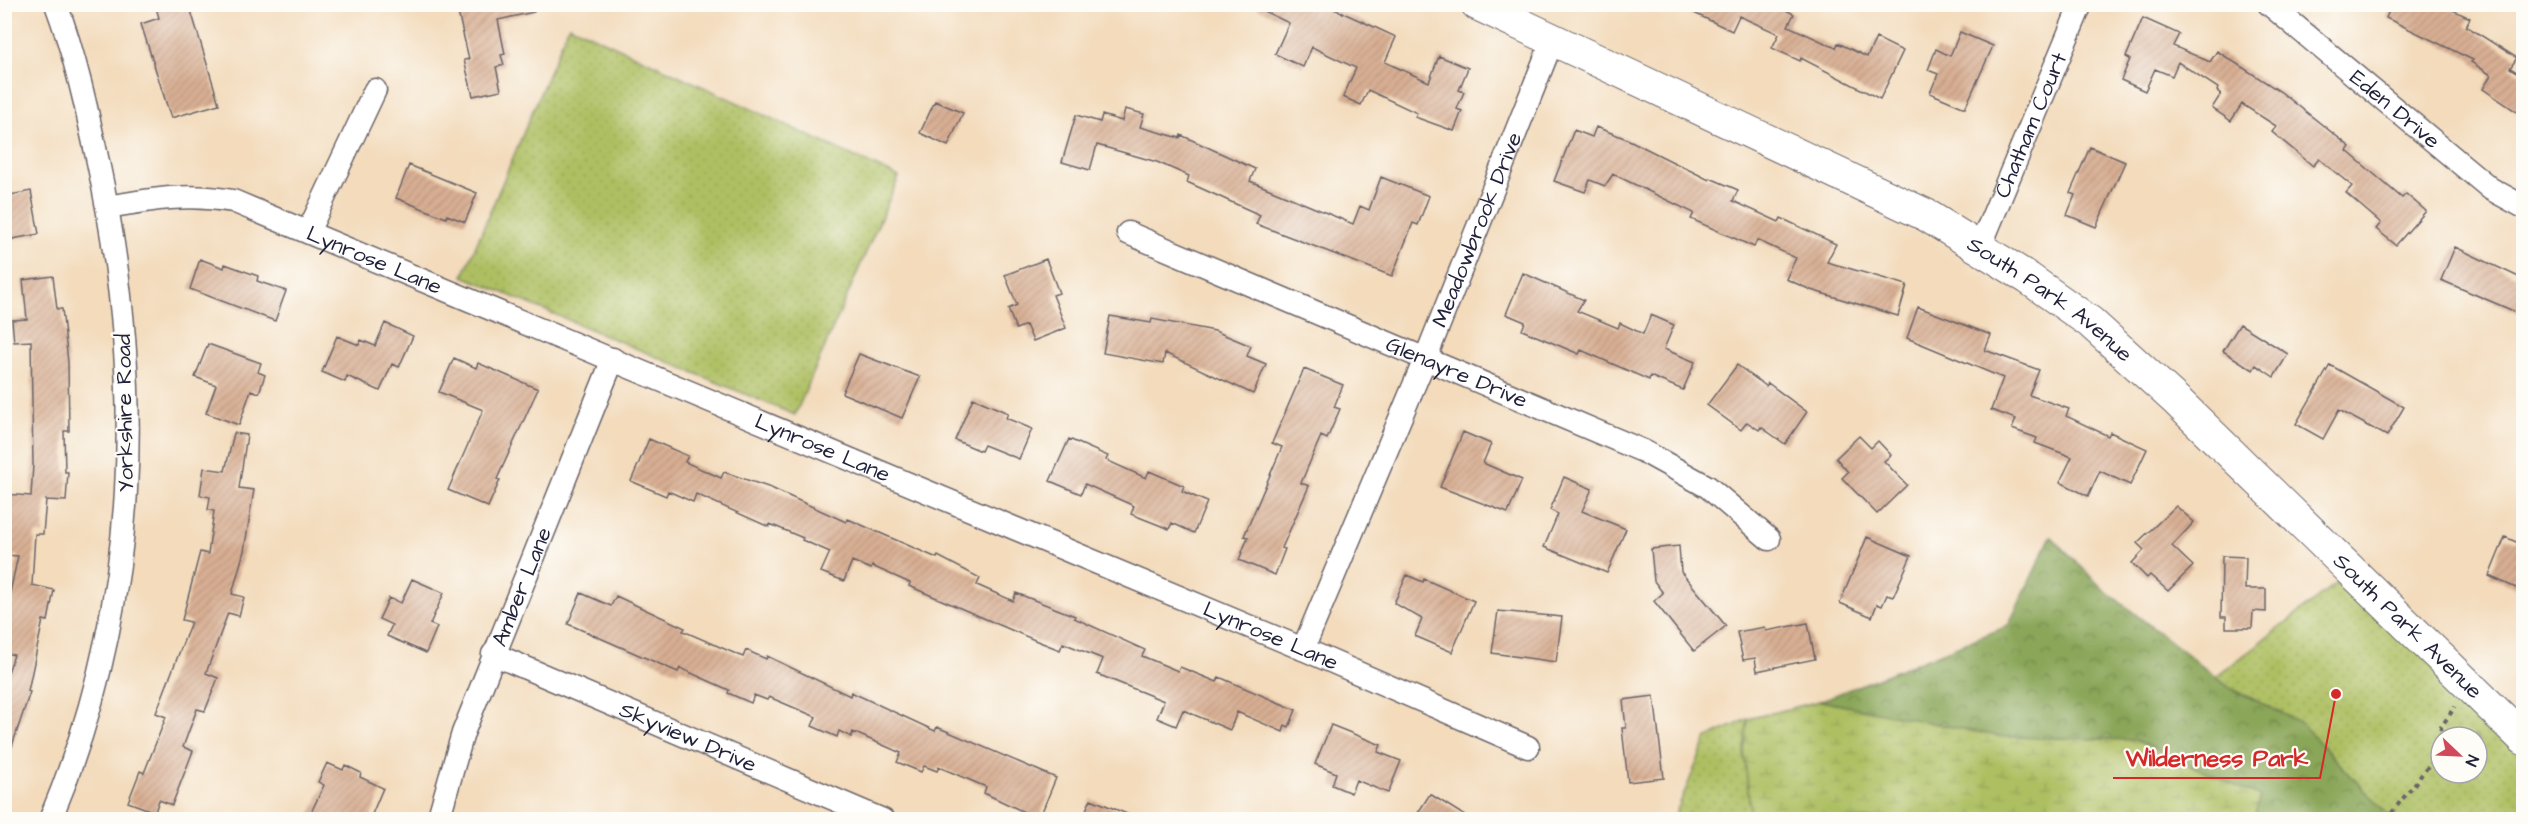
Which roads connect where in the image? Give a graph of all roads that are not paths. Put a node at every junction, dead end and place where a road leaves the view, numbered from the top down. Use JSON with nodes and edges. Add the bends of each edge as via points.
{"nodes":[{"id":1,"x":56,"y":4,"type":"edge"},
{"id":2,"x":1477,"y":4,"type":"edge"},
{"id":3,"x":2081,"y":4,"type":"edge"},
{"id":4,"x":2269,"y":4,"type":"edge"},
{"id":5,"x":1553,"y":39,"type":"junction"},
{"id":6,"x":375,"y":90,"type":"dead end"},
{"id":7,"x":108,"y":207,"type":"junction"},
{"id":8,"x":2523,"y":207,"type":"edge"},
{"id":9,"x":308,"y":232,"type":"junction"},
{"id":10,"x":1128,"y":233,"type":"dead end"},
{"id":11,"x":1980,"y":247,"type":"junction"},
{"id":12,"x":1426,"y":357,"type":"junction"},
{"id":13,"x":614,"y":359,"type":"junction"},
{"id":14,"x":1769,"y":539,"type":"dead end"},
{"id":15,"x":1303,"y":650,"type":"junction"},
{"id":16,"x":493,"y":654,"type":"junction"},
{"id":17,"x":2523,"y":739,"type":"edge"},
{"id":18,"x":1528,"y":747,"type":"dead end"},
{"id":19,"x":50,"y":819,"type":"edge"},
{"id":20,"x":438,"y":819,"type":"edge"},
{"id":21,"x":883,"y":819,"type":"edge"}],
"edges":[{"from":1,"to":7,"type":"street","name":"Yorkshire Road","via":[[91,127]]},
{"from":2,"to":5,"type":"main road","name":"South Park Avenue"},
{"from":3,"to":11,"type":"street","name":"Chatham Court"},
{"from":4,"to":8,"type":"street","name":"Eden Drive","via":[[2491,189]]},
{"from":5,"to":11,"type":"main road","name":"South Park Avenue","via":[[1883,194]]},
{"from":5,"to":12,"type":"street","name":"Meadowbrook Drive"},
{"from":6,"to":9,"type":"street"},
{"from":7,"to":9,"type":"street","name":"Lynrose Lane","via":[[202,195],[233,201]]},
{"from":7,"to":19,"type":"street","name":"Yorkshire Road","via":[[123,310],[130,413],[126,516],[112,618],[90,708]]},
{"from":9,"to":13,"type":"street","name":"Lynrose Lane"},
{"from":10,"to":12,"type":"street","name":"Glenayre Drive"},
{"from":11,"to":17,"type":"main road","name":"South Park Avenue","via":[[2090,322],[2178,402]]},
{"from":12,"to":14,"type":"street","name":"Glenayre Drive","via":[[1677,467],[1715,492]]},
{"from":12,"to":15,"type":"street","name":"Meadowbrook Drive"},
{"from":13,"to":15,"type":"street","name":"Lynrose Lane"},
{"from":13,"to":16,"type":"street","name":"Amber Lane"},
{"from":15,"to":18,"type":"street","name":"Lynrose Lane"},
{"from":16,"to":20,"type":"street","name":"Amber Lane","via":[[463,733]]},
{"from":16,"to":21,"type":"street","name":"Skyview Drive"}]}
